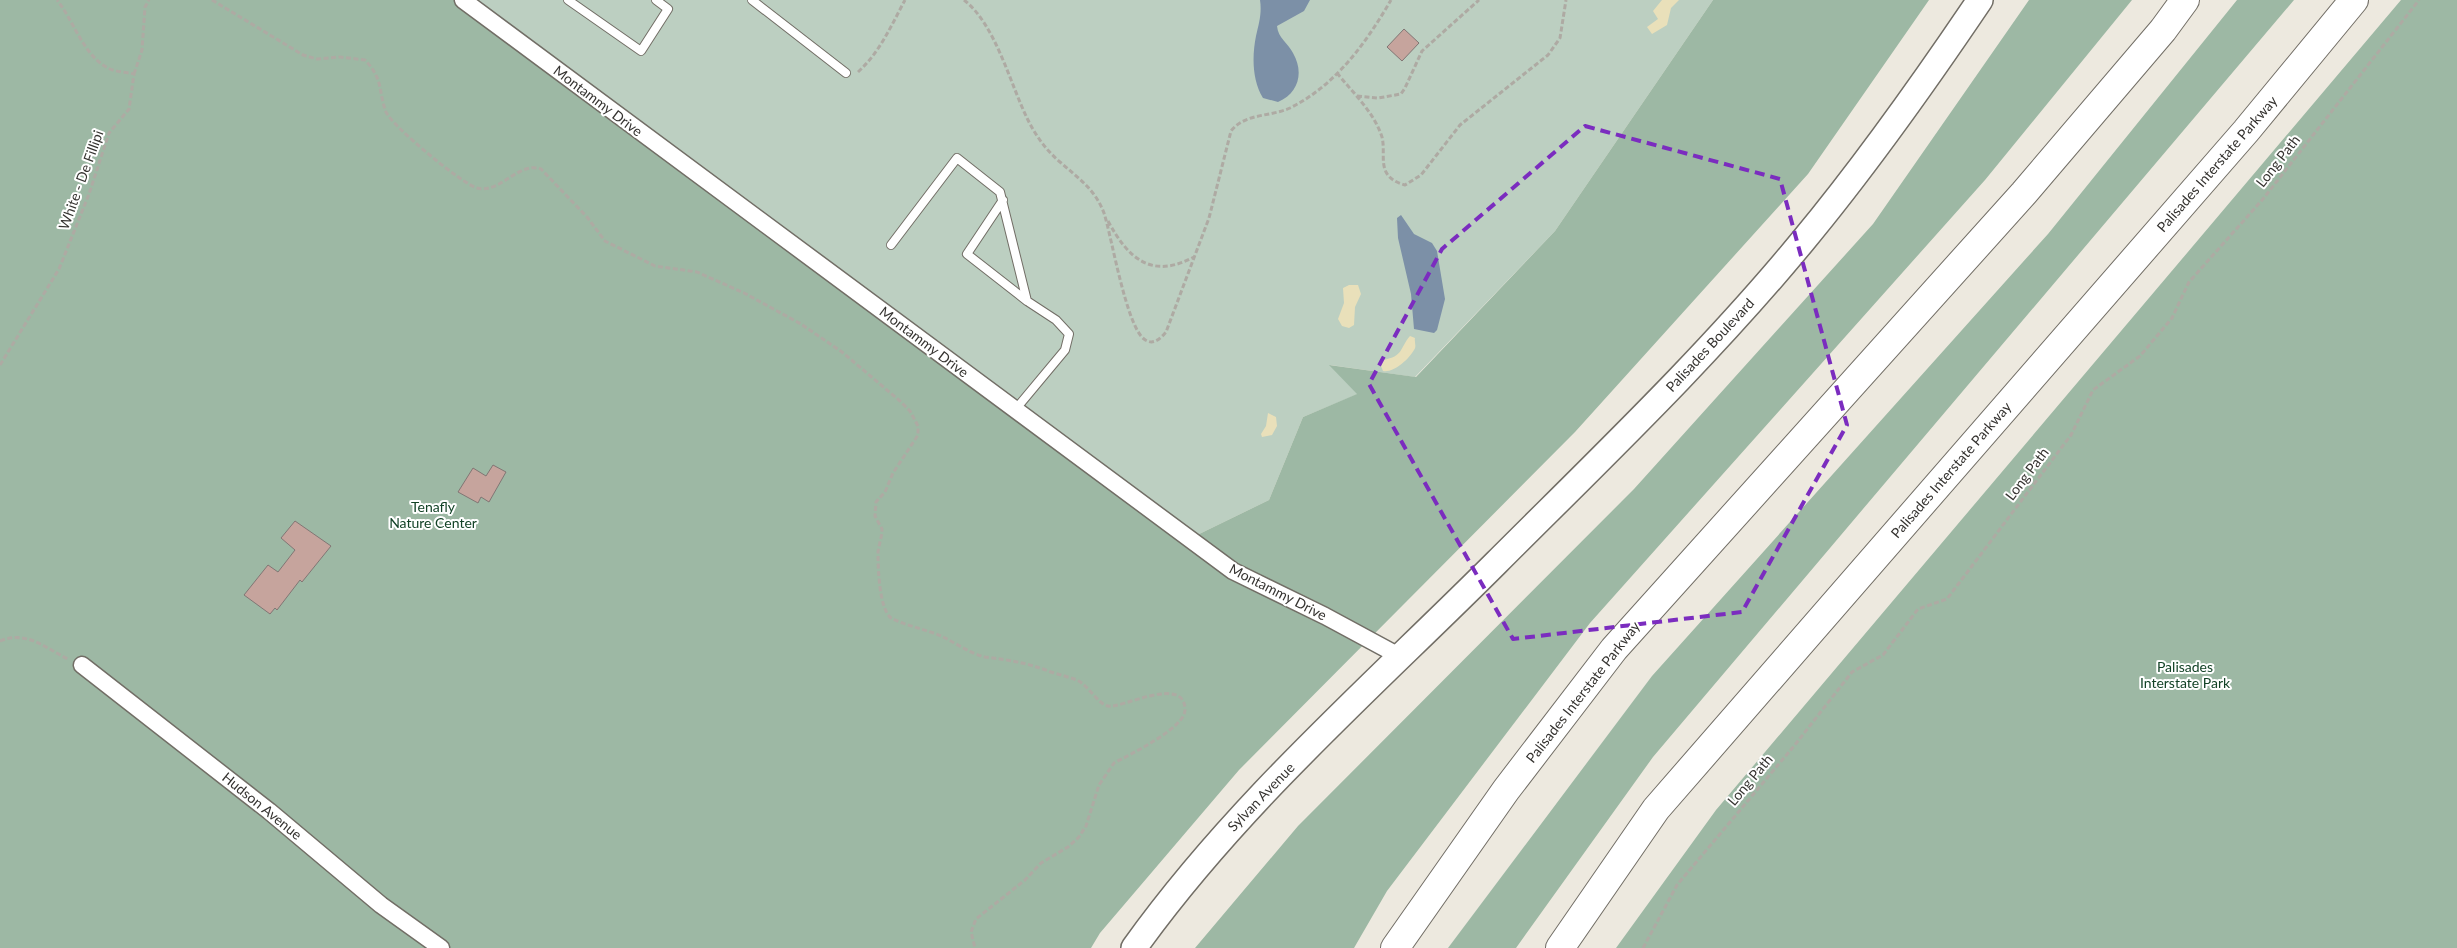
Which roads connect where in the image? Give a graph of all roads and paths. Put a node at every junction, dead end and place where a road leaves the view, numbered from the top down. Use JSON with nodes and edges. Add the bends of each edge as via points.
{"nodes":[{"id":1,"x":57,"y":0,"type":"edge"},
{"id":2,"x":149,"y":0,"type":"edge"},
{"id":3,"x":212,"y":0,"type":"edge"},
{"id":4,"x":463,"y":0,"type":"edge"},
{"id":5,"x":568,"y":0,"type":"edge"},
{"id":6,"x":656,"y":0,"type":"edge"},
{"id":7,"x":752,"y":0,"type":"edge"},
{"id":8,"x":905,"y":0,"type":"edge"},
{"id":9,"x":964,"y":0,"type":"edge"},
{"id":10,"x":1391,"y":0,"type":"edge"},
{"id":11,"x":1479,"y":0,"type":"edge"},
{"id":12,"x":1566,"y":0,"type":"edge"},
{"id":13,"x":1980,"y":0,"type":"edge"},
{"id":14,"x":2185,"y":0,"type":"edge"},
{"id":15,"x":2354,"y":0,"type":"edge"},
{"id":16,"x":2419,"y":0,"type":"edge"},
{"id":17,"x":846,"y":73,"type":"joint"},
{"id":18,"x":1337,"y":73,"type":"junction"},
{"id":19,"x":134,"y":74,"type":"junction"},
{"id":20,"x":1356,"y":96,"type":"junction"},
{"id":21,"x":1003,"y":200,"type":"junction"},
{"id":22,"x":1105,"y":216,"type":"junction"},
{"id":23,"x":891,"y":245,"type":"dead end"},
{"id":24,"x":1194,"y":257,"type":"junction"},
{"id":25,"x":1027,"y":301,"type":"junction"},
{"id":26,"x":0,"y":365,"type":"edge"},
{"id":27,"x":1015,"y":410,"type":"junction"},
{"id":28,"x":0,"y":641,"type":"edge"},
{"id":29,"x":1401,"y":657,"type":"junction"},
{"id":30,"x":82,"y":665,"type":"joint"},
{"id":31,"x":441,"y":948,"type":"edge"},
{"id":32,"x":975,"y":948,"type":"edge"},
{"id":33,"x":1134,"y":948,"type":"edge"},
{"id":34,"x":1395,"y":948,"type":"edge"},
{"id":35,"x":1560,"y":948,"type":"edge"},
{"id":36,"x":1643,"y":948,"type":"edge"}],
"edges":[{"from":1,"to":19,"type":"path","via":[[86,48],[98,60],[109,69]]},
{"from":2,"to":19,"type":"path","name":"White - De Fillipi","via":[[145,8],[142,50]]},
{"from":3,"to":32,"type":"path","via":[[303,55],[317,59],[365,60],[381,87],[386,112],[395,125],[463,181],[477,188],[486,188],[506,181],[526,168],[541,169],[605,241],[655,266],[697,272],[744,292],[842,352],[900,400],[918,426],[918,435],[875,506],[876,519],[882,529],[878,553],[881,591],[886,613],[891,618],[941,636],[984,657],[1035,665],[1077,681],[1106,706],[1119,706],[1150,695],[1174,695],[1182,701],[1184,715],[1174,727],[1114,763],[1106,772],[1086,826],[1072,844],[1041,863],[1025,880],[976,918],[971,932]]},
{"from":4,"to":27,"type":"street","name":"Montammy Drive"},
{"from":5,"to":6,"type":"lane","via":[[641,51],[668,9]]},
{"from":7,"to":17,"type":"lane"},
{"from":8,"to":17,"type":"path","via":[[872,59],[858,73]]},
{"from":9,"to":22,"type":"path","via":[[994,40],[1022,108],[1038,137],[1059,162],[1088,185]]},
{"from":10,"to":18,"type":"path","via":[[1370,35]]},
{"from":11,"to":20,"type":"path","via":[[1422,51],[1401,94],[1378,98]]},
{"from":12,"to":20,"type":"path","via":[[1560,38],[1548,55],[1460,125],[1412,183],[1400,184],[1386,173],[1382,138],[1371,114]]},
{"from":13,"to":29,"type":"main road","name":"Palisades Boulevard","via":[[1860,170],[1747,306],[1651,407]]},
{"from":14,"to":34,"type":"highway","name":"Palisades Interstate Parkway","via":[[2024,193],[1614,649],[1506,790]]},
{"from":15,"to":35,"type":"highway","name":"Palisades Interstate Parkway","via":[[2246,131],[1656,809]]},
{"from":16,"to":36,"type":"path","name":"Long Path","via":[[2263,199],[2189,282],[2166,326],[2140,356],[2094,390],[2071,435],[1947,599],[1918,609],[1883,655],[1852,672],[1677,884]]},
{"from":18,"to":20,"type":"path"},
{"from":18,"to":24,"type":"path","via":[[1325,85],[1289,108],[1237,123],[1231,131],[1209,218]]},
{"from":19,"to":26,"type":"path","name":"White - De Fillipi","via":[[129,109],[109,132],[59,269]]},
{"from":21,"to":23,"type":"lane","via":[[1000,192],[958,158]]},
{"from":21,"to":25,"type":"lane"},
{"from":21,"to":25,"type":"lane","via":[[967,254]]},
{"from":22,"to":24,"type":"path","via":[[1120,243],[1142,263],[1173,266]]},
{"from":22,"to":24,"type":"path","via":[[1132,323],[1144,339],[1157,341],[1166,332]]},
{"from":25,"to":27,"type":"lane","via":[[1056,320],[1069,334],[1065,350]]},
{"from":27,"to":29,"type":"street","name":"Montammy Drive","via":[[1233,571]]},
{"from":28,"to":30,"type":"path","via":[[29,638]]},
{"from":29,"to":33,"type":"main road","name":"Sylvan Avenue","via":[[1239,818],[1193,870]]},
{"from":30,"to":31,"type":"street","name":"Hudson Avenue","via":[[269,811],[382,905]]}]}
